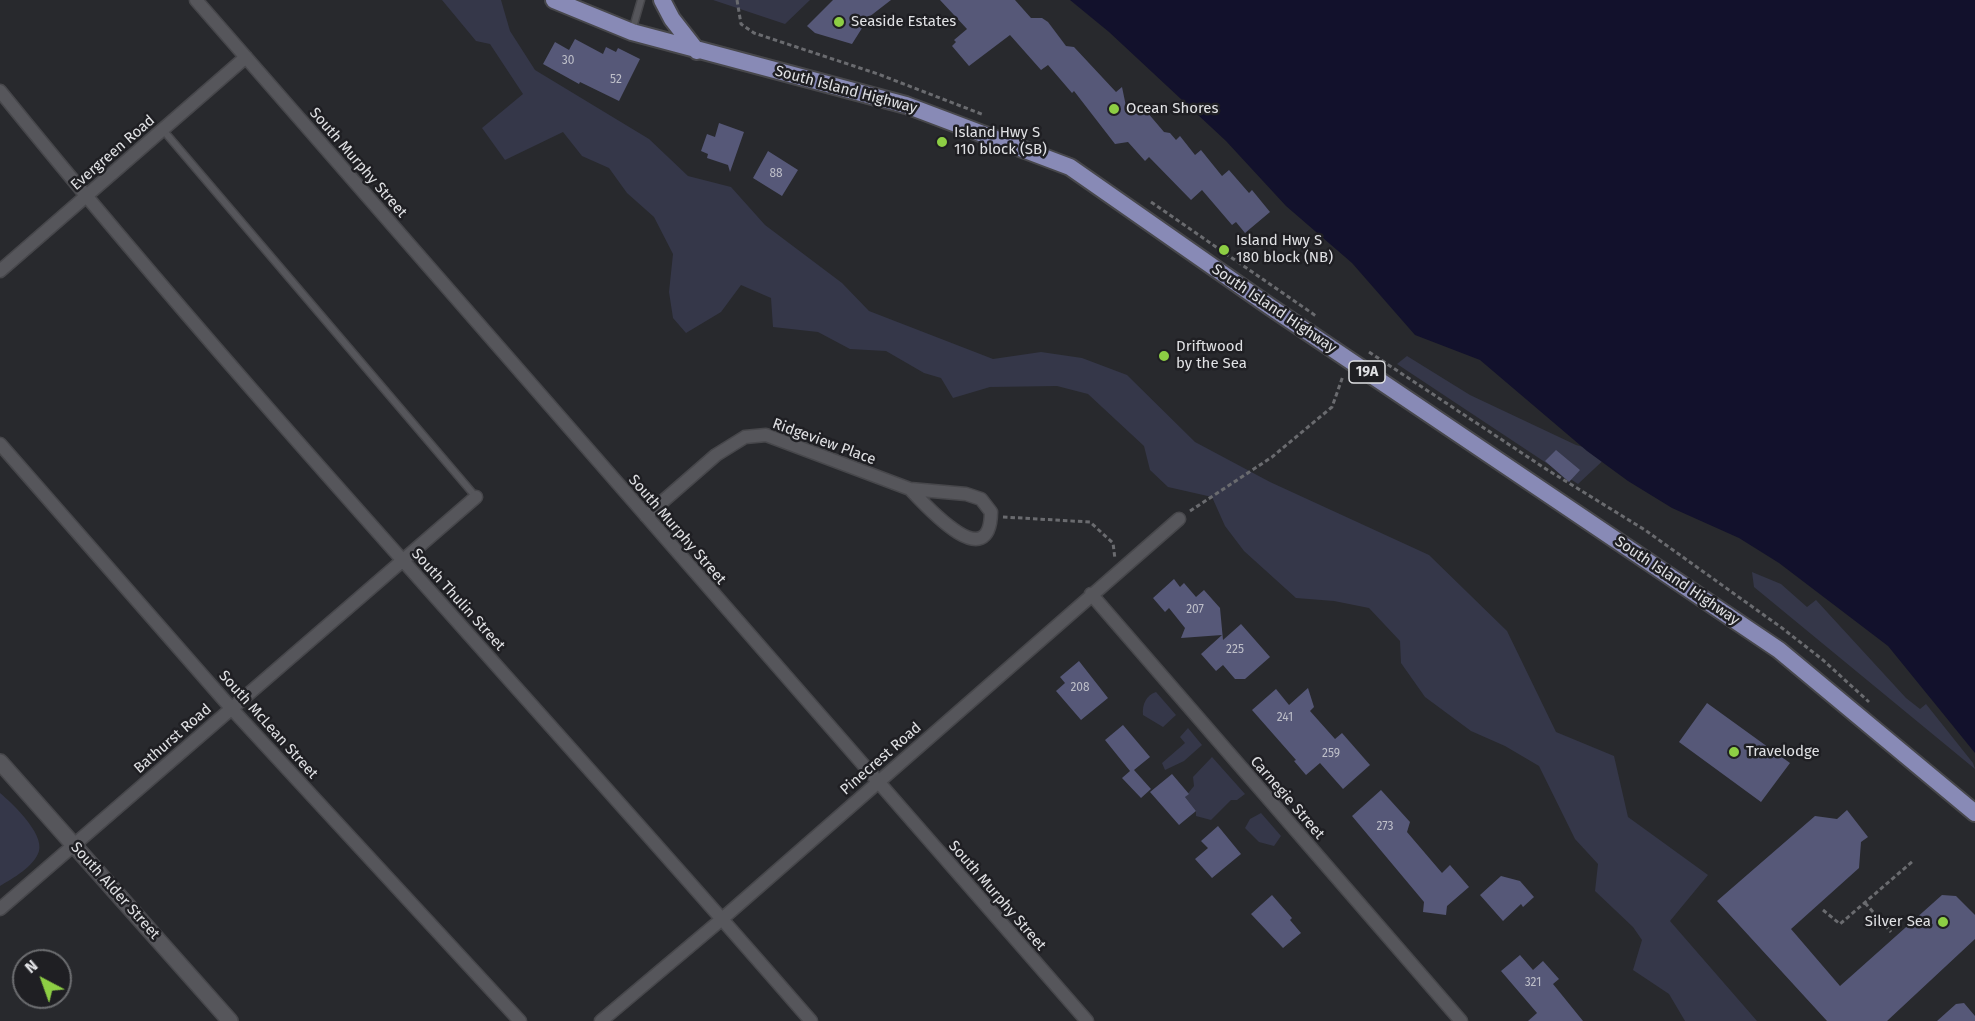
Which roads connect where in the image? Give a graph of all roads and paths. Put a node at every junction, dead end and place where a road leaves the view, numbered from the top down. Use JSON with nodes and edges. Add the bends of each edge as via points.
{"nodes":[{"id":1,"x":196,"y":0,"type":"edge"},
{"id":2,"x":558,"y":0,"type":"edge"},
{"id":3,"x":640,"y":0,"type":"edge"},
{"id":4,"x":662,"y":0,"type":"edge"},
{"id":5,"x":632,"y":32,"type":"junction"},
{"id":6,"x":698,"y":51,"type":"junction"},
{"id":7,"x":246,"y":57,"type":"junction"},
{"id":8,"x":0,"y":91,"type":"edge"},
{"id":9,"x":162,"y":130,"type":"junction"},
{"id":10,"x":85,"y":196,"type":"junction"},
{"id":11,"x":0,"y":271,"type":"edge"},
{"id":12,"x":1345,"y":369,"type":"dead end"},
{"id":13,"x":0,"y":444,"type":"edge"},
{"id":14,"x":910,"y":489,"type":"junction"},
{"id":15,"x":476,"y":497,"type":"joint"},
{"id":16,"x":646,"y":516,"type":"junction"},
{"id":17,"x":991,"y":517,"type":"junction"},
{"id":18,"x":1179,"y":519,"type":"joint"},
{"id":19,"x":403,"y":560,"type":"junction"},
{"id":20,"x":1117,"y":572,"type":"junction"},
{"id":21,"x":1091,"y":594,"type":"junction"},
{"id":22,"x":231,"y":708,"type":"junction"},
{"id":23,"x":0,"y":762,"type":"edge"},
{"id":24,"x":878,"y":782,"type":"junction"},
{"id":25,"x":1975,"y":813,"type":"edge"},
{"id":26,"x":74,"y":845,"type":"junction"},
{"id":27,"x":1912,"y":861,"type":"dead end"},
{"id":28,"x":1865,"y":903,"type":"junction"},
{"id":29,"x":0,"y":909,"type":"edge"},
{"id":30,"x":1823,"y":910,"type":"dead end"},
{"id":31,"x":722,"y":919,"type":"junction"},
{"id":32,"x":1891,"y":932,"type":"dead end"},
{"id":33,"x":230,"y":1021,"type":"edge"},
{"id":34,"x":520,"y":1021,"type":"edge"},
{"id":35,"x":601,"y":1021,"type":"edge"},
{"id":36,"x":811,"y":1021,"type":"edge"},
{"id":37,"x":1087,"y":1021,"type":"edge"},
{"id":38,"x":1461,"y":1021,"type":"edge"}],
"edges":[{"from":1,"to":7,"type":"street","name":"South Murphy Street"},
{"from":2,"to":5,"type":"main road","name":"South Island Highway","number":"19A"},
{"from":3,"to":5,"type":"lane"},
{"from":4,"to":6,"type":"main road"},
{"from":5,"to":6,"type":"main road","name":"South Island Highway","number":"19A"},
{"from":6,"to":25,"type":"main road","name":"South Island Highway","number":"19A","via":[[906,105],[1070,167],[1779,650]]},
{"from":7,"to":9,"type":"street","name":"Evergreen Road"},
{"from":7,"to":16,"type":"street","name":"South Murphy Street"},
{"from":8,"to":10,"type":"street","name":"South Thulin Street"},
{"from":9,"to":10,"type":"street","name":"Evergreen Road"},
{"from":9,"to":15,"type":"lane"},
{"from":10,"to":11,"type":"street","name":"Evergreen Road"},
{"from":10,"to":19,"type":"street","name":"South Thulin Street"},
{"from":12,"to":18,"type":"path","via":[[1332,407],[1272,458]]},
{"from":13,"to":22,"type":"street","name":"South McLean Street"},
{"from":14,"to":16,"type":"street","name":"Ridgeview Place","via":[[766,435],[745,437],[716,455]]},
{"from":14,"to":17,"type":"street","name":"Ridgeview Place","via":[[981,499],[992,512]]},
{"from":14,"to":17,"type":"street","name":"Ridgeview Place","via":[[959,536],[972,539],[985,534]]},
{"from":15,"to":19,"type":"street","name":"Bathurst Road"},
{"from":16,"to":24,"type":"street","name":"South Murphy Street"},
{"from":17,"to":20,"type":"path","via":[[1090,522],[1113,543]]},
{"from":18,"to":20,"type":"street","name":"Pinecrest Road"},
{"from":19,"to":22,"type":"street","name":"Bathurst Road"},
{"from":19,"to":31,"type":"street","name":"South Thulin Street"},
{"from":20,"to":21,"type":"street","name":"Pinecrest Road"},
{"from":21,"to":24,"type":"street","name":"Pinecrest Road"},
{"from":21,"to":38,"type":"street","name":"Carnegie Street"},
{"from":22,"to":26,"type":"street","name":"Bathurst Road"},
{"from":22,"to":34,"type":"street","name":"South McLean Street"},
{"from":23,"to":26,"type":"street","name":"South Alder Street"},
{"from":24,"to":31,"type":"street","name":"Pinecrest Road"},
{"from":24,"to":37,"type":"street","name":"South Murphy Street"},
{"from":26,"to":29,"type":"street","name":"Bathurst Road"},
{"from":26,"to":33,"type":"street","name":"South Alder Street"},
{"from":27,"to":28,"type":"path"},
{"from":28,"to":30,"type":"path","via":[[1840,924]]},
{"from":28,"to":32,"type":"path"},
{"from":31,"to":35,"type":"street","name":"Pinecrest Road"},
{"from":31,"to":36,"type":"street","name":"South Thulin Street"}]}
